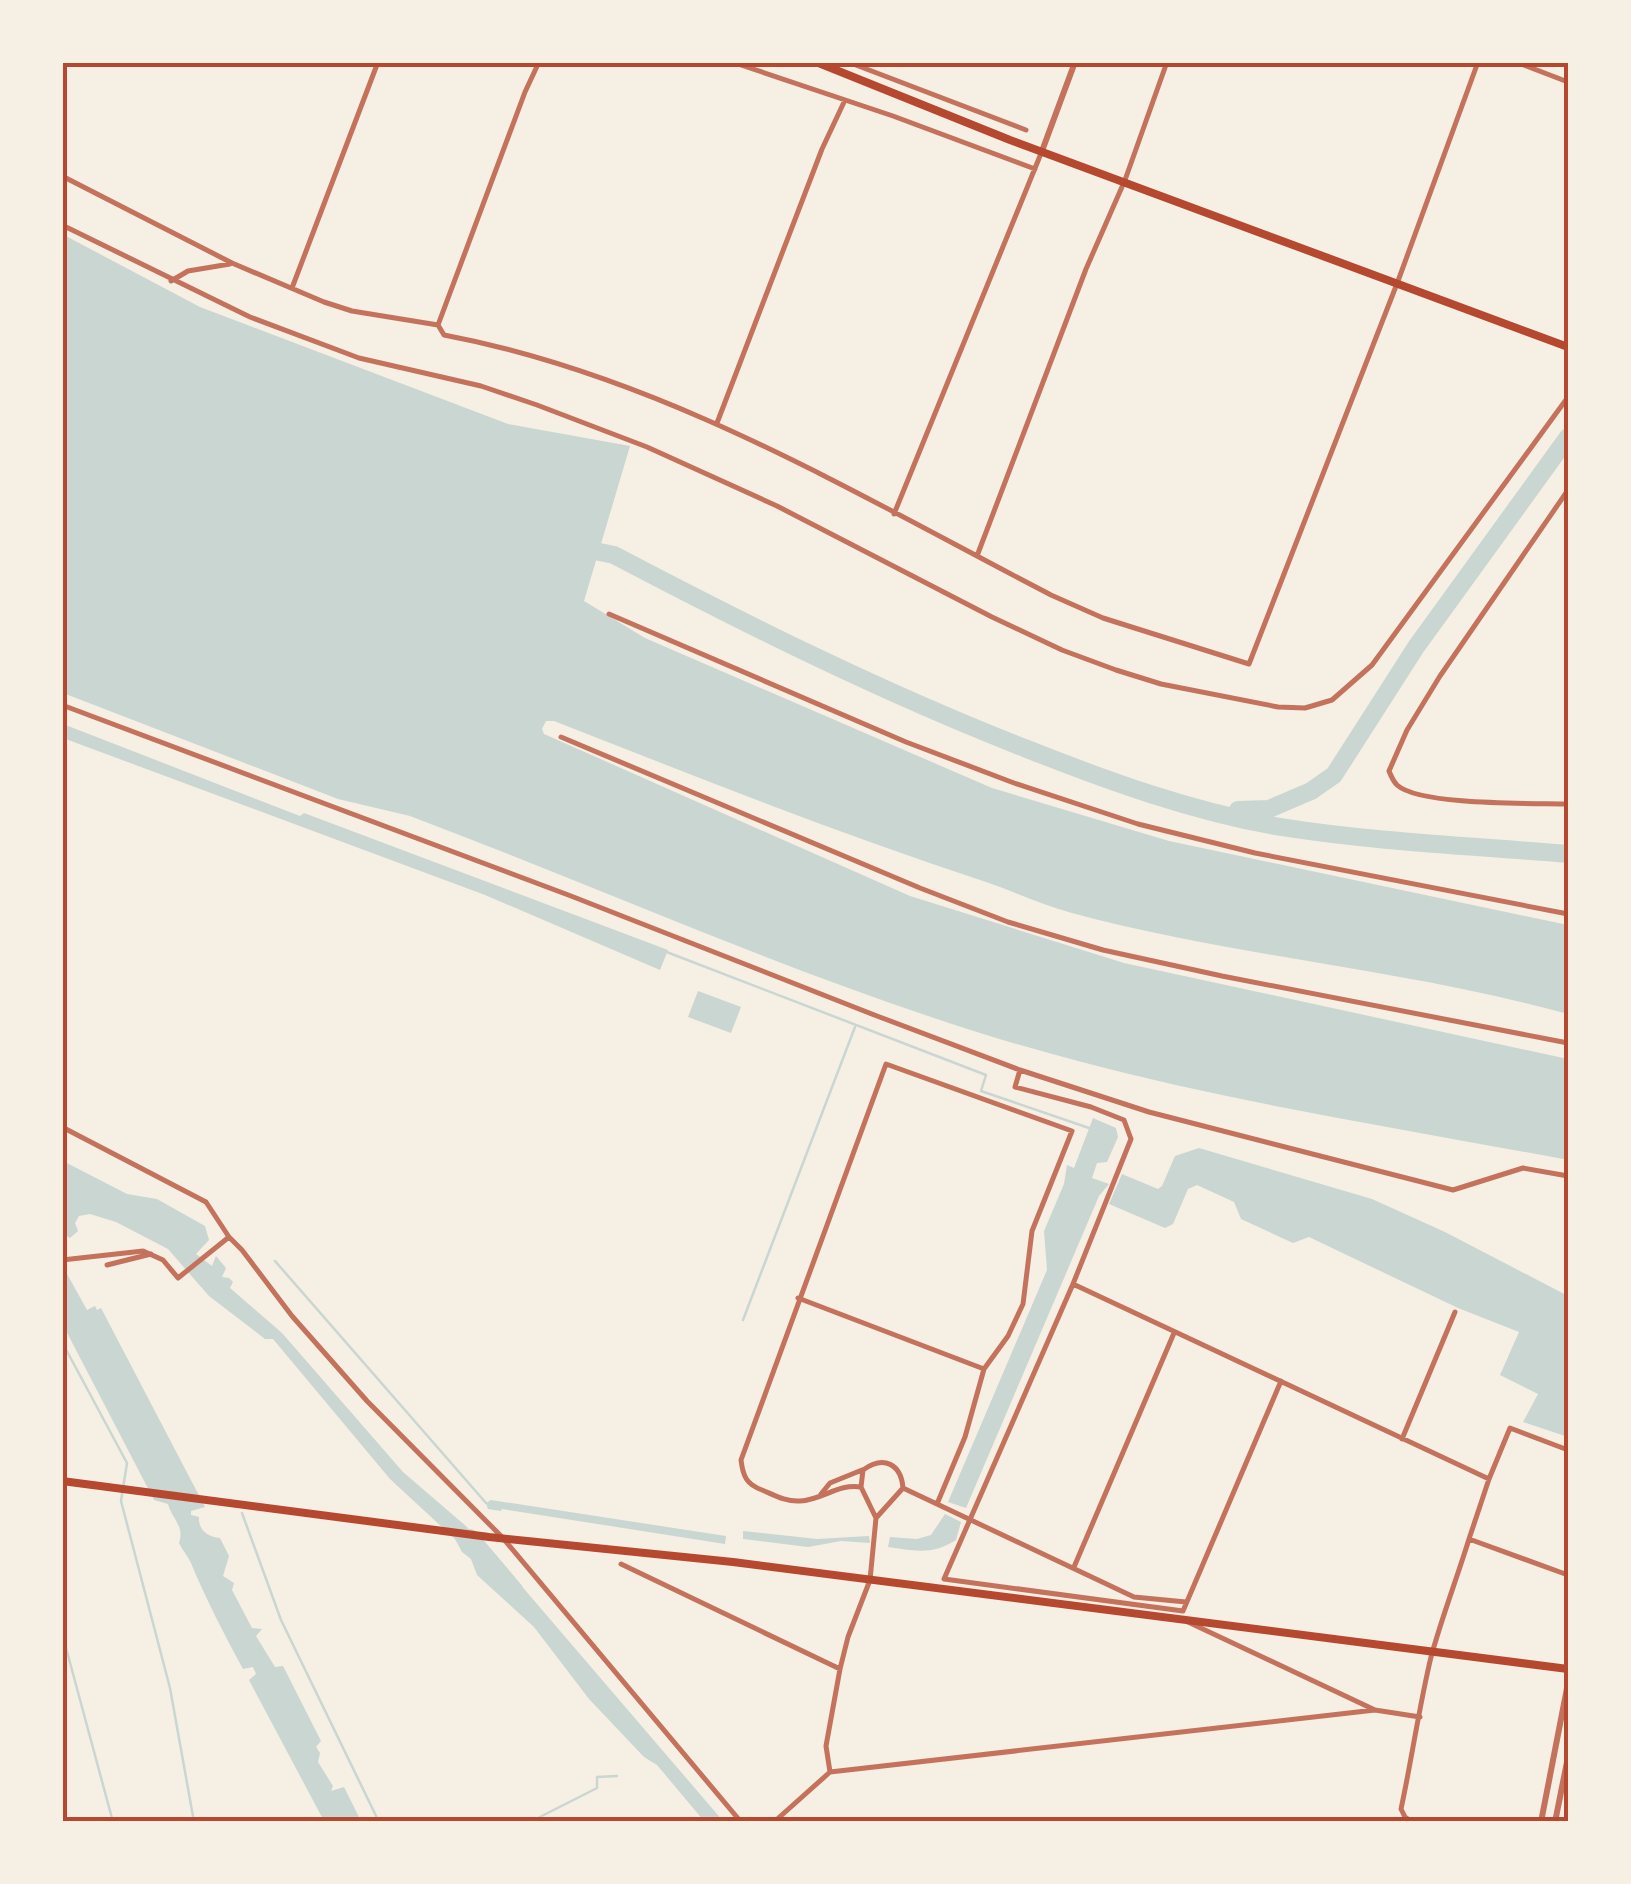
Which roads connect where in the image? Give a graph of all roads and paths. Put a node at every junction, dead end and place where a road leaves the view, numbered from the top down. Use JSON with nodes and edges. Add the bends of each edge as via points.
{"nodes":[{"id":1,"x":378,"y":62,"type":"edge"},
{"id":2,"x":539,"y":62,"type":"edge"},
{"id":3,"x":732,"y":62,"type":"edge"},
{"id":4,"x":816,"y":62,"type":"edge"},
{"id":5,"x":848,"y":62,"type":"edge"},
{"id":6,"x":1075,"y":62,"type":"edge"},
{"id":7,"x":1167,"y":62,"type":"edge"},
{"id":8,"x":1478,"y":62,"type":"edge"},
{"id":9,"x":1516,"y":62,"type":"edge"},
{"id":10,"x":859,"y":65,"type":"edge"},
{"id":11,"x":1568,"y":82,"type":"edge"},
{"id":12,"x":845,"y":100,"type":"junction"},
{"id":13,"x":1026,"y":130,"type":"dead end"},
{"id":14,"x":1042,"y":151,"type":"junction"},
{"id":15,"x":1035,"y":169,"type":"junction"},
{"id":16,"x":62,"y":176,"type":"edge"},
{"id":17,"x":1125,"y":180,"type":"junction"},
{"id":18,"x":62,"y":225,"type":"edge"},
{"id":19,"x":232,"y":264,"type":"junction"},
{"id":20,"x":171,"y":281,"type":"junction"},
{"id":21,"x":1398,"y":281,"type":"junction"},
{"id":22,"x":292,"y":288,"type":"junction"},
{"id":23,"x":438,"y":325,"type":"junction"},
{"id":24,"x":1568,"y":346,"type":"edge"},
{"id":25,"x":1568,"y":397,"type":"edge"},
{"id":26,"x":717,"y":423,"type":"junction"},
{"id":27,"x":1568,"y":490,"type":"edge"},
{"id":28,"x":894,"y":514,"type":"junction"},
{"id":29,"x":976,"y":556,"type":"junction"},
{"id":30,"x":609,"y":614,"type":"dead end"},
{"id":31,"x":62,"y":705,"type":"edge"},
{"id":32,"x":561,"y":737,"type":"dead end"},
{"id":33,"x":1568,"y":804,"type":"edge"},
{"id":34,"x":1568,"y":914,"type":"edge"},
{"id":35,"x":1568,"y":1043,"type":"edge"},
{"id":36,"x":1020,"y":1070,"type":"junction"},
{"id":37,"x":62,"y":1127,"type":"edge"},
{"id":38,"x":1568,"y":1176,"type":"edge"},
{"id":39,"x":226,"y":1239,"type":"junction"},
{"id":40,"x":154,"y":1254,"type":"junction"},
{"id":41,"x":62,"y":1260,"type":"edge"},
{"id":42,"x":107,"y":1265,"type":"dead end"},
{"id":43,"x":1074,"y":1284,"type":"junction"},
{"id":44,"x":798,"y":1298,"type":"junction"},
{"id":45,"x":1455,"y":1312,"type":"dead end"},
{"id":46,"x":1174,"y":1332,"type":"junction"},
{"id":47,"x":984,"y":1369,"type":"junction"},
{"id":48,"x":1281,"y":1382,"type":"junction"},
{"id":49,"x":1402,"y":1439,"type":"junction"},
{"id":50,"x":1568,"y":1450,"type":"edge"},
{"id":51,"x":864,"y":1470,"type":"junction"},
{"id":52,"x":1489,"y":1479,"type":"junction"},
{"id":53,"x":62,"y":1480,"type":"edge"},
{"id":54,"x":862,"y":1488,"type":"junction"},
{"id":55,"x":902,"y":1488,"type":"junction"},
{"id":56,"x":819,"y":1496,"type":"junction"},
{"id":57,"x":936,"y":1504,"type":"junction"},
{"id":58,"x":876,"y":1518,"type":"junction"},
{"id":59,"x":968,"y":1520,"type":"junction"},
{"id":60,"x":502,"y":1537,"type":"junction"},
{"id":61,"x":1469,"y":1539,"type":"junction"},
{"id":62,"x":621,"y":1564,"type":"dead end"},
{"id":63,"x":1074,"y":1567,"type":"junction"},
{"id":64,"x":1568,"y":1574,"type":"edge"},
{"id":65,"x":870,"y":1580,"type":"junction"},
{"id":66,"x":1186,"y":1602,"type":"junction"},
{"id":67,"x":1186,"y":1621,"type":"junction"},
{"id":68,"x":1432,"y":1653,"type":"junction"},
{"id":69,"x":840,"y":1668,"type":"junction"},
{"id":70,"x":1568,"y":1669,"type":"edge"},
{"id":71,"x":1568,"y":1684,"type":"edge"},
{"id":72,"x":1374,"y":1710,"type":"junction"},
{"id":73,"x":1420,"y":1716,"type":"junction"},
{"id":74,"x":1568,"y":1757,"type":"edge"},
{"id":75,"x":830,"y":1772,"type":"junction"},
{"id":76,"x":1403,"y":1820,"type":"edge"},
{"id":77,"x":741,"y":1822,"type":"edge"},
{"id":78,"x":774,"y":1822,"type":"edge"},
{"id":79,"x":1412,"y":1822,"type":"edge"},
{"id":80,"x":1541,"y":1822,"type":"edge"},
{"id":81,"x":1555,"y":1822,"type":"edge"}],
"edges":[{"from":1,"to":22,"type":"street"},
{"from":2,"to":23,"type":"street"},
{"from":3,"to":12,"type":"street"},
{"from":4,"to":14,"type":"main road"},
{"from":5,"to":10,"type":"street"},
{"from":6,"to":14,"type":"street"},
{"from":7,"to":17,"type":"street"},
{"from":8,"to":21,"type":"street"},
{"from":9,"to":11,"type":"street"},
{"from":10,"to":13,"type":"street"},
{"from":12,"to":15,"type":"street"},
{"from":12,"to":26,"type":"street"},
{"from":14,"to":15,"type":"street"},
{"from":14,"to":17,"type":"main road"},
{"from":15,"to":28,"type":"street"},
{"from":16,"to":19,"type":"street"},
{"from":17,"to":21,"type":"main road"},
{"from":17,"to":29,"type":"street"},
{"from":18,"to":20,"type":"street"},
{"from":19,"to":20,"type":"street","via":[[188,271]]},
{"from":19,"to":22,"type":"street"},
{"from":20,"to":25,"type":"street","via":[[359,358],[481,386],[647,447],[1062,650],[1161,684],[1278,707],[1332,700],[1372,665]]},
{"from":21,"to":24,"type":"main road"},
{"from":21,"to":29,"type":"street","via":[[1248,664],[1103,618]]},
{"from":22,"to":23,"type":"street","via":[[352,311]]},
{"from":23,"to":26,"type":"street","via":[[444,335],[571,366]]},
{"from":26,"to":28,"type":"street"},
{"from":27,"to":33,"type":"street","via":[[1440,676],[1388,771],[1397,784],[1424,795]]},
{"from":28,"to":29,"type":"street"},
{"from":30,"to":34,"type":"street","via":[[906,742],[1138,824]]},
{"from":31,"to":36,"type":"street"},
{"from":32,"to":35,"type":"street","via":[[1008,922],[1222,976]]},
{"from":36,"to":38,"type":"street","via":[[1150,1112],[1453,1190],[1523,1168]]},
{"from":36,"to":43,"type":"street","via":[[1015,1088],[1124,1120],[1131,1139]]},
{"from":37,"to":39,"type":"street","via":[[206,1202]]},
{"from":39,"to":40,"type":"street","via":[[179,1278]]},
{"from":39,"to":60,"type":"street","via":[[366,1401]]},
{"from":40,"to":41,"type":"street"},
{"from":40,"to":42,"type":"street"},
{"from":43,"to":46,"type":"street"},
{"from":43,"to":59,"type":"street"},
{"from":44,"to":47,"type":"street"},
{"from":44,"to":47,"type":"street","via":[[886,1064],[1072,1131],[1032,1231],[1023,1304]]},
{"from":44,"to":56,"type":"street","via":[[746,1442],[742,1475],[784,1500]]},
{"from":45,"to":49,"type":"street"},
{"from":46,"to":48,"type":"street"},
{"from":46,"to":63,"type":"street"},
{"from":47,"to":57,"type":"street"},
{"from":48,"to":49,"type":"street"},
{"from":48,"to":66,"type":"street"},
{"from":49,"to":52,"type":"street"},
{"from":50,"to":52,"type":"street","via":[[1510,1428]]},
{"from":51,"to":54,"type":"street"},
{"from":51,"to":55,"type":"street","via":[[884,1461],[902,1474]]},
{"from":51,"to":56,"type":"street","via":[[830,1483]]},
{"from":52,"to":61,"type":"street"},
{"from":53,"to":60,"type":"main road"},
{"from":54,"to":56,"type":"street","via":[[849,1485]]},
{"from":54,"to":58,"type":"street"},
{"from":55,"to":57,"type":"street"},
{"from":55,"to":58,"type":"street"},
{"from":57,"to":59,"type":"street"},
{"from":58,"to":65,"type":"street"},
{"from":59,"to":63,"type":"street"},
{"from":59,"to":66,"type":"street","via":[[944,1579],[1183,1612]]},
{"from":60,"to":65,"type":"main road"},
{"from":60,"to":77,"type":"street"},
{"from":61,"to":64,"type":"street"},
{"from":61,"to":68,"type":"street"},
{"from":62,"to":69,"type":"street"},
{"from":63,"to":66,"type":"street","via":[[1134,1597]]},
{"from":65,"to":67,"type":"main road"},
{"from":65,"to":69,"type":"street"},
{"from":67,"to":68,"type":"main road"},
{"from":67,"to":72,"type":"street"},
{"from":68,"to":70,"type":"main road"},
{"from":68,"to":73,"type":"street"},
{"from":69,"to":75,"type":"street","via":[[826,1746]]},
{"from":71,"to":80,"type":"street"},
{"from":72,"to":73,"type":"street"},
{"from":72,"to":75,"type":"street"},
{"from":73,"to":76,"type":"street"},
{"from":74,"to":81,"type":"street"},
{"from":75,"to":78,"type":"street"},
{"from":76,"to":79,"type":"street"}]}
